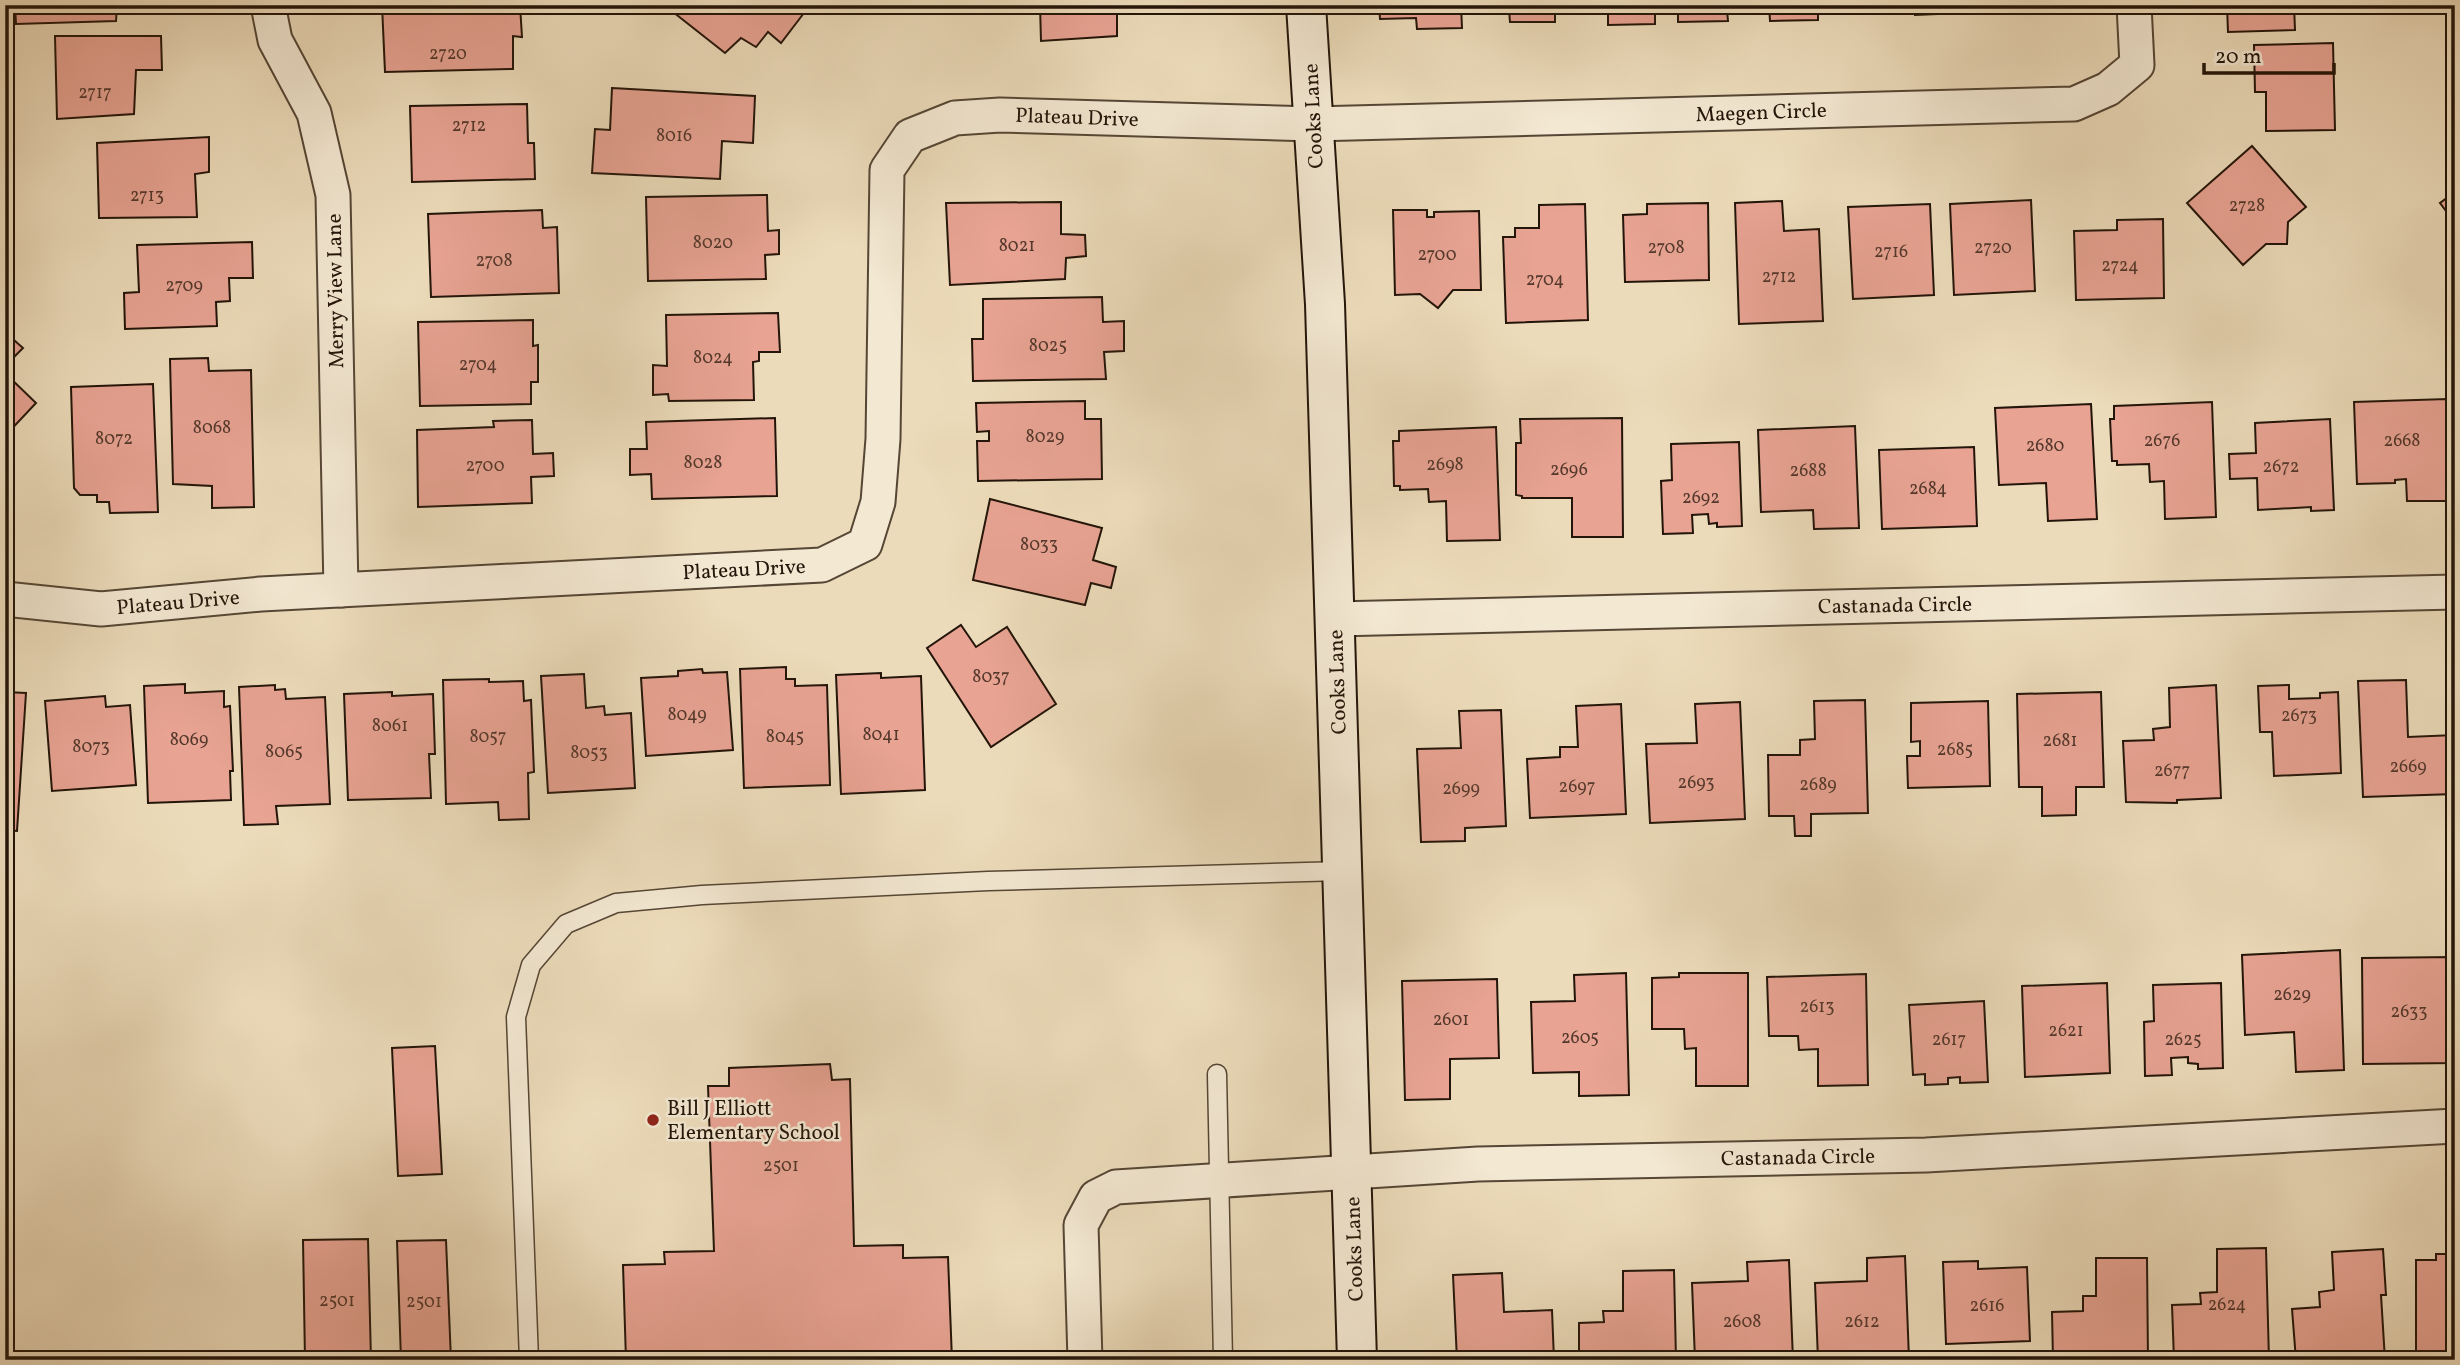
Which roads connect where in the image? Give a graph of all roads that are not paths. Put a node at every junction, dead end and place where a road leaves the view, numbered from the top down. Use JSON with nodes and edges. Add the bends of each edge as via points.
{"nodes":[{"id":1,"x":268,"y":5,"type":"edge"},
{"id":2,"x":1306,"y":5,"type":"edge"},
{"id":3,"x":2134,"y":5,"type":"edge"},
{"id":4,"x":1313,"y":124,"type":"junction"},
{"id":5,"x":341,"y":590,"type":"junction"},
{"id":6,"x":2455,"y":592,"type":"edge"},
{"id":7,"x":5,"y":599,"type":"edge"},
{"id":8,"x":1335,"y":619,"type":"junction"},
{"id":9,"x":1342,"y":871,"type":"junction"},
{"id":10,"x":1217,"y":1074,"type":"dead end"},
{"id":11,"x":2455,"y":1126,"type":"edge"},
{"id":12,"x":1351,"y":1173,"type":"junction"},
{"id":13,"x":1218,"y":1181,"type":"junction"},
{"id":14,"x":528,"y":1360,"type":"edge"},
{"id":15,"x":1085,"y":1360,"type":"edge"},
{"id":16,"x":1223,"y":1360,"type":"edge"},
{"id":17,"x":1357,"y":1360,"type":"edge"}],
"edges":[{"from":1,"to":5,"type":"street","name":"Merry View Lane","via":[[275,40],[314,113],[333,195]]},
{"from":2,"to":4,"type":"main road","name":"Cooks Lane"},
{"from":3,"to":4,"type":"street","name":"Maegen Circle","via":[[2137,65],[2108,89],[2074,104]]},
{"from":4,"to":5,"type":"street","name":"Plateau Drive","via":[[1000,115],[955,118],[910,136],[887,170],[883,439],[877,502],[865,544],[822,565]]},
{"from":4,"to":8,"type":"main road","name":"Cooks Lane","via":[[1325,304]]},
{"from":5,"to":7,"type":"street","name":"Plateau Drive","via":[[101,609]]},
{"from":6,"to":8,"type":"street","name":"Castanada Circle"},
{"from":8,"to":9,"type":"main road","name":"Cooks Lane"},
{"from":9,"to":12,"type":"main road","name":"Cooks Lane"},
{"from":9,"to":14,"type":"lane","via":[[702,895],[616,903],[566,924],[531,965],[516,1017]]},
{"from":10,"to":13,"type":"lane"},
{"from":11,"to":12,"type":"street","name":"Castanada Circle","via":[[1926,1155],[1478,1164]]},
{"from":12,"to":13,"type":"street","name":"Castanada Circle"},
{"from":12,"to":17,"type":"main road","name":"Cooks Lane"},
{"from":13,"to":15,"type":"street","name":"Castanada Circle","via":[[1116,1187],[1096,1198],[1081,1225]]},
{"from":13,"to":16,"type":"lane"}]}
